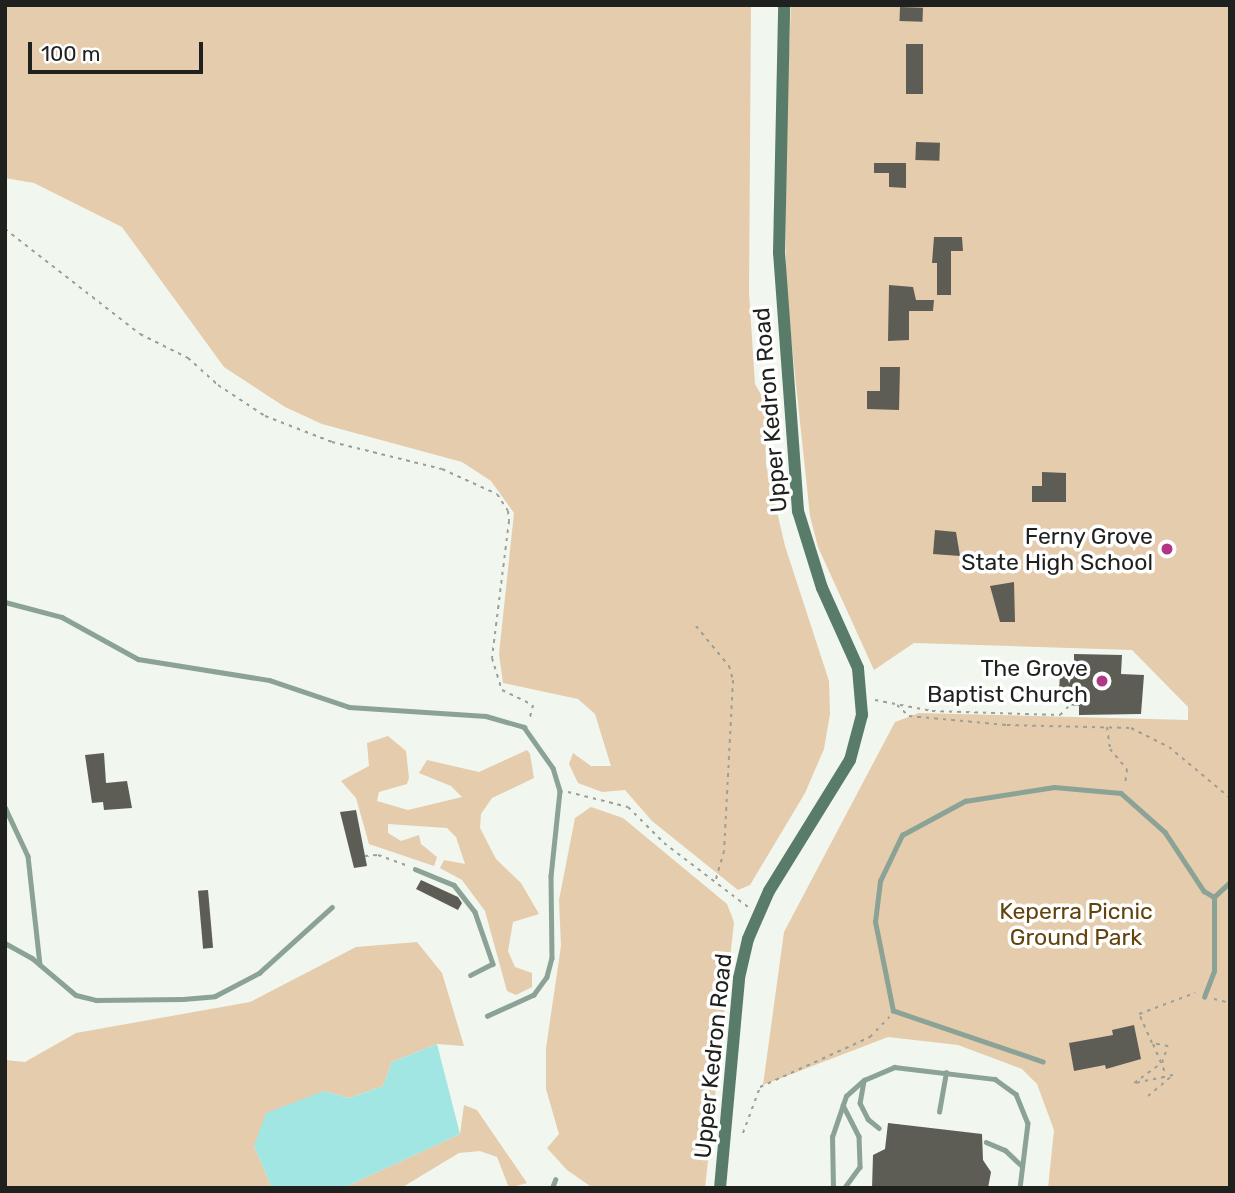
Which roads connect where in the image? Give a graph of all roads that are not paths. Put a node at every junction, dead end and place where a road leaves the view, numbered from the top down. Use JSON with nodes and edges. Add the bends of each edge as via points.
{"nodes":[{"id":1,"x":784,"y":5,"type":"edge"},
{"id":2,"x":5,"y":602,"type":"edge"},
{"id":3,"x":5,"y":807,"type":"edge"},
{"id":4,"x":415,"y":869,"type":"road end"},
{"id":5,"x":1230,"y":882,"type":"edge"},
{"id":6,"x":1214,"y":897,"type":"junction"},
{"id":7,"x":332,"y":907,"type":"dead end"},
{"id":8,"x":5,"y":943,"type":"edge"},
{"id":9,"x":40,"y":966,"type":"junction"},
{"id":10,"x":471,"y":975,"type":"dead end"},
{"id":11,"x":1204,"y":997,"type":"road end"},
{"id":12,"x":488,"y":1016,"type":"dead end"},
{"id":13,"x":1043,"y":1062,"type":"dead end"},
{"id":14,"x":946,"y":1073,"type":"junction"},
{"id":15,"x":864,"y":1080,"type":"junction"},
{"id":16,"x":843,"y":1104,"type":"junction"},
{"id":17,"x":939,"y":1112,"type":"dead end"},
{"id":18,"x":879,"y":1128,"type":"dead end"},
{"id":19,"x":986,"y":1142,"type":"dead end"},
{"id":20,"x":1022,"y":1167,"type":"junction"},
{"id":21,"x":555,"y":1180,"type":"dead end"},
{"id":22,"x":552,"y":1188,"type":"edge"},
{"id":23,"x":720,"y":1188,"type":"edge"},
{"id":24,"x":833,"y":1188,"type":"edge"},
{"id":25,"x":845,"y":1188,"type":"edge"},
{"id":26,"x":1020,"y":1188,"type":"edge"}],
"edges":[{"from":1,"to":23,"type":"main road","name":"Upper Kedron Road","via":[[779,253],[798,511],[822,588],[858,668],[862,708],[850,760],[758,913],[740,978]]},
{"from":2,"to":12,"type":"lane","via":[[62,617],[138,659],[269,681],[349,707],[486,716],[524,727],[549,760],[560,791],[547,977],[517,1006]]},
{"from":3,"to":9,"type":"lane","via":[[28,856]]},
{"from":4,"to":10,"type":"lane","via":[[454,886],[475,912],[493,964]]},
{"from":5,"to":6,"type":"lane"},
{"from":6,"to":11,"type":"lane","via":[[1213,971]]},
{"from":6,"to":13,"type":"lane","via":[[1204,891],[1165,832],[1121,793],[1054,787],[977,798],[931,816],[902,835],[880,881],[875,922],[893,1011]]},
{"from":7,"to":9,"type":"lane","via":[[259,973],[215,996],[96,1000],[64,989]]},
{"from":8,"to":9,"type":"lane"},
{"from":14,"to":15,"type":"lane","via":[[894,1067]]},
{"from":14,"to":17,"type":"lane"},
{"from":14,"to":20,"type":"lane","via":[[995,1079],[1016,1094],[1028,1123]]},
{"from":15,"to":16,"type":"lane"},
{"from":15,"to":18,"type":"lane","via":[[860,1103]]},
{"from":16,"to":24,"type":"lane","via":[[832,1137]]},
{"from":16,"to":25,"type":"lane","via":[[859,1136],[860,1167]]},
{"from":19,"to":20,"type":"lane","via":[[1005,1150]]},
{"from":20,"to":26,"type":"lane"},
{"from":21,"to":22,"type":"lane"}]}
